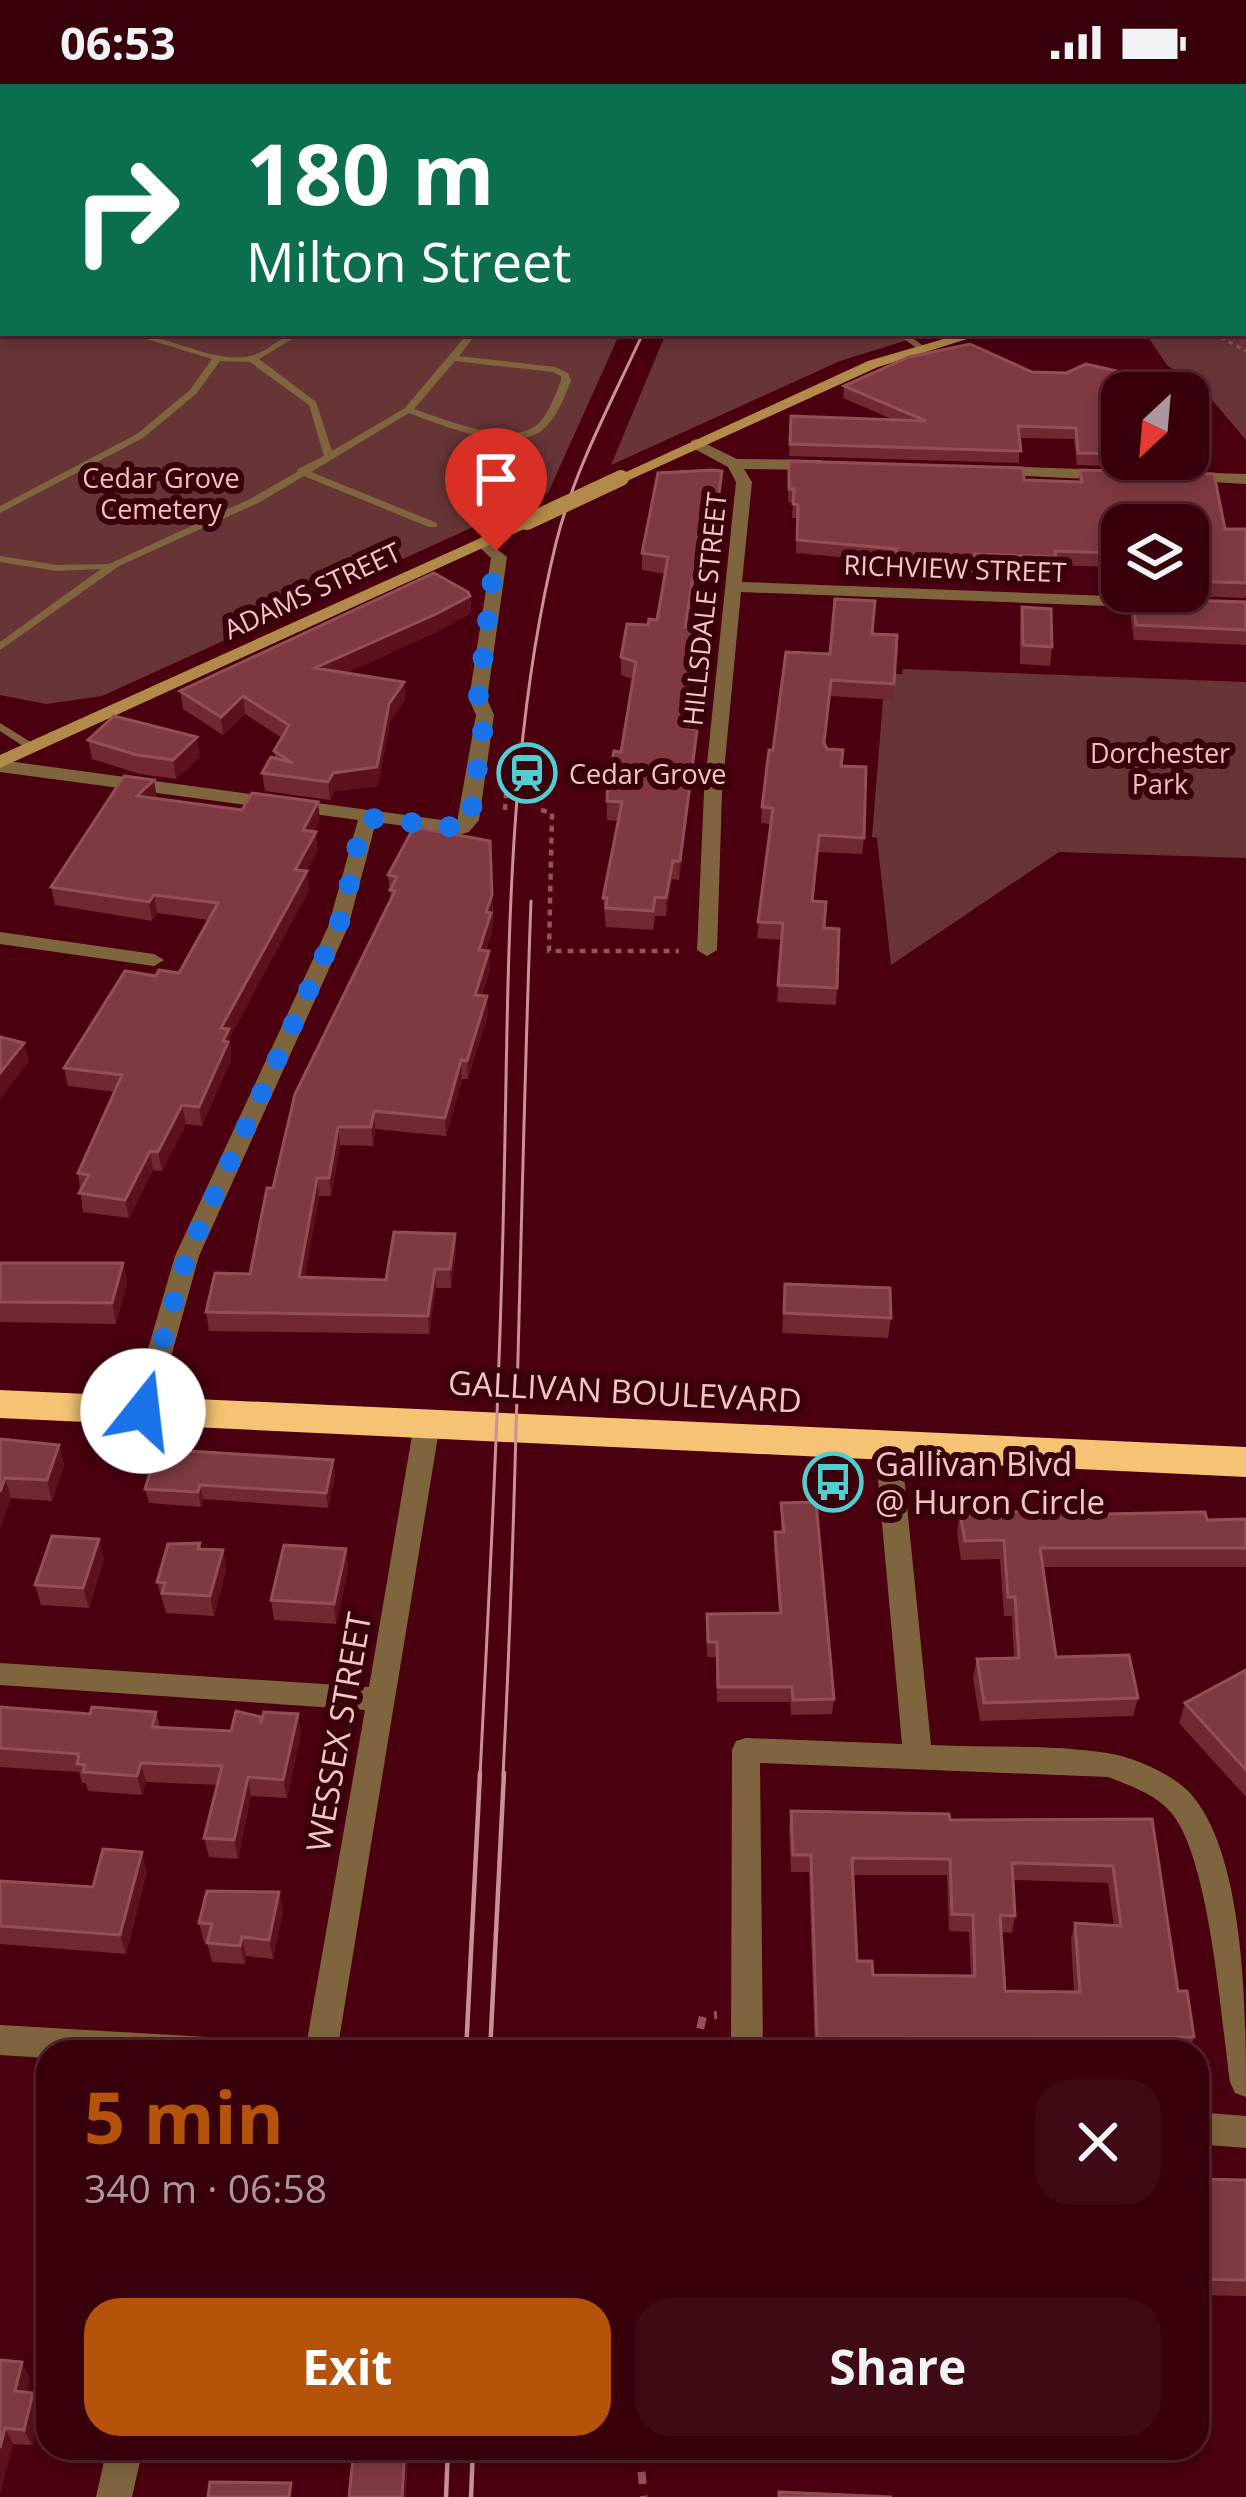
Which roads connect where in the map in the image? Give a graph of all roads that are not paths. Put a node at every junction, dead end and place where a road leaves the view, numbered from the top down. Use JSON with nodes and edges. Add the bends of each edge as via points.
{"nodes":[{"id":1,"x":145,"y":336,"type":"edge"},
{"id":2,"x":293,"y":336,"type":"edge"},
{"id":3,"x":470,"y":336,"type":"edge"},
{"id":4,"x":904,"y":336,"type":"edge"},
{"id":5,"x":966,"y":336,"type":"edge"},
{"id":6,"x":958,"y":338,"type":"junction"},
{"id":7,"x":922,"y":348,"type":"junction"},
{"id":8,"x":986,"y":356,"type":"edge"},
{"id":9,"x":217,"y":358,"type":"junction"},
{"id":10,"x":455,"y":358,"type":"junction"},
{"id":11,"x":252,"y":359,"type":"junction"},
{"id":12,"x":408,"y":410,"type":"junction"},
{"id":13,"x":696,"y":444,"type":"junction"},
{"id":14,"x":328,"y":454,"type":"junction"},
{"id":15,"x":734,"y":464,"type":"junction"},
{"id":16,"x":841,"y":465,"type":"edge"},
{"id":17,"x":984,"y":470,"type":"edge"},
{"id":18,"x":301,"y":471,"type":"junction"},
{"id":19,"x":1101,"y":474,"type":"edge"},
{"id":20,"x":1209,"y":478,"type":"edge"},
{"id":21,"x":1246,"y":479,"type":"edge"},
{"id":22,"x":0,"y":505,"type":"edge"},
{"id":23,"x":433,"y":525,"type":"dead end"},
{"id":24,"x":482,"y":542,"type":"junction"},
{"id":25,"x":0,"y":559,"type":"edge"},
{"id":26,"x":115,"y":564,"type":"junction"},
{"id":27,"x":733,"y":587,"type":"junction"},
{"id":28,"x":1101,"y":601,"type":"edge"},
{"id":29,"x":0,"y":647,"type":"edge"},
{"id":30,"x":0,"y":726,"type":"edge"},
{"id":31,"x":32,"y":748,"type":"junction"},
{"id":32,"x":0,"y":764,"type":"edge"},
{"id":33,"x":368,"y":818,"type":"junction"},
{"id":34,"x":0,"y":938,"type":"edge"},
{"id":35,"x":706,"y":950,"type":"road end"},
{"id":36,"x":154,"y":960,"type":"dead end"},
{"id":37,"x":0,"y":1404,"type":"edge"},
{"id":38,"x":143,"y":1411,"type":"junction"},
{"id":39,"x":427,"y":1424,"type":"junction"},
{"id":40,"x":888,"y":1446,"type":"junction"},
{"id":41,"x":1246,"y":1462,"type":"edge"},
{"id":42,"x":0,"y":1674,"type":"edge"},
{"id":43,"x":379,"y":1699,"type":"junction"},
{"id":44,"x":918,"y":1757,"type":"junction"},
{"id":45,"x":0,"y":2040,"type":"edge"},
{"id":46,"x":323,"y":2040,"type":"edge"},
{"id":47,"x":747,"y":2040,"type":"edge"},
{"id":48,"x":36,"y":2042,"type":"edge"},
{"id":49,"x":1246,"y":2082,"type":"edge"},
{"id":50,"x":1209,"y":2129,"type":"edge"},
{"id":51,"x":1246,"y":2132,"type":"edge"},
{"id":52,"x":122,"y":2460,"type":"edge"},
{"id":53,"x":114,"y":2497,"type":"edge"}],
"edges":[{"from":1,"to":9,"type":"lane"},
{"from":2,"to":11,"type":"lane"},
{"from":3,"to":10,"type":"lane"},
{"from":4,"to":7,"type":"lane"},
{"from":5,"to":6,"type":"main road","name":"ADAMS STREET"},
{"from":6,"to":7,"type":"main road","name":"ADAMS STREET"},
{"from":6,"to":8,"type":"street"},
{"from":7,"to":13,"type":"main road","name":"ADAMS STREET"},
{"from":9,"to":11,"type":"lane"},
{"from":9,"to":22,"type":"lane","via":[[193,392],[140,436]]},
{"from":10,"to":12,"type":"lane"},
{"from":10,"to":12,"type":"lane","via":[[555,370],[566,381],[542,426],[528,435],[469,430]]},
{"from":11,"to":14,"type":"lane","via":[[313,404]]},
{"from":12,"to":14,"type":"lane"},
{"from":13,"to":15,"type":"street","name":"HILLSDALE STREET"},
{"from":13,"to":24,"type":"main road","name":"ADAMS STREET","bridge":true},
{"from":14,"to":18,"type":"lane"},
{"from":15,"to":16,"type":"street"},
{"from":15,"to":27,"type":"street","name":"HILLSDALE STREET","via":[[744,482]]},
{"from":17,"to":19,"type":"street"},
{"from":18,"to":23,"type":"lane"},
{"from":18,"to":26,"type":"lane"},
{"from":20,"to":21,"type":"street"},
{"from":24,"to":31,"type":"main road","name":"ADAMS STREET"},
{"from":24,"to":33,"type":"street","via":[[499,556],[470,820],[453,828]]},
{"from":25,"to":26,"type":"lane","via":[[57,568]]},
{"from":26,"to":29,"type":"lane"},
{"from":27,"to":28,"type":"street","name":"RICHVIEW STREET"},
{"from":27,"to":35,"type":"street","name":"HILLSDALE STREET"},
{"from":30,"to":31,"type":"lane"},
{"from":31,"to":32,"type":"main road","name":"ADAMS STREET"},
{"from":32,"to":33,"type":"street"},
{"from":33,"to":38,"type":"street","via":[[338,926],[187,1256]]},
{"from":34,"to":36,"type":"street"},
{"from":37,"to":38,"type":"highway","name":"GALLIVAN BOULEVARD"},
{"from":38,"to":39,"type":"highway","name":"GALLIVAN BOULEVARD"},
{"from":39,"to":40,"type":"highway","name":"GALLIVAN BOULEVARD"},
{"from":39,"to":43,"type":"street","name":"WESSEX STREET"},
{"from":40,"to":41,"type":"highway","name":"GALLIVAN BOULEVARD"},
{"from":40,"to":44,"type":"street"},
{"from":42,"to":43,"type":"street"},
{"from":43,"to":46,"type":"street","name":"WESSEX STREET"},
{"from":44,"to":47,"type":"street","via":[[746,1750]]},
{"from":44,"to":49,"type":"street","via":[[1109,1765],[1184,1805],[1206,1847]]},
{"from":45,"to":48,"type":"street"},
{"from":50,"to":51,"type":"street"},
{"from":52,"to":53,"type":"street"}]}
